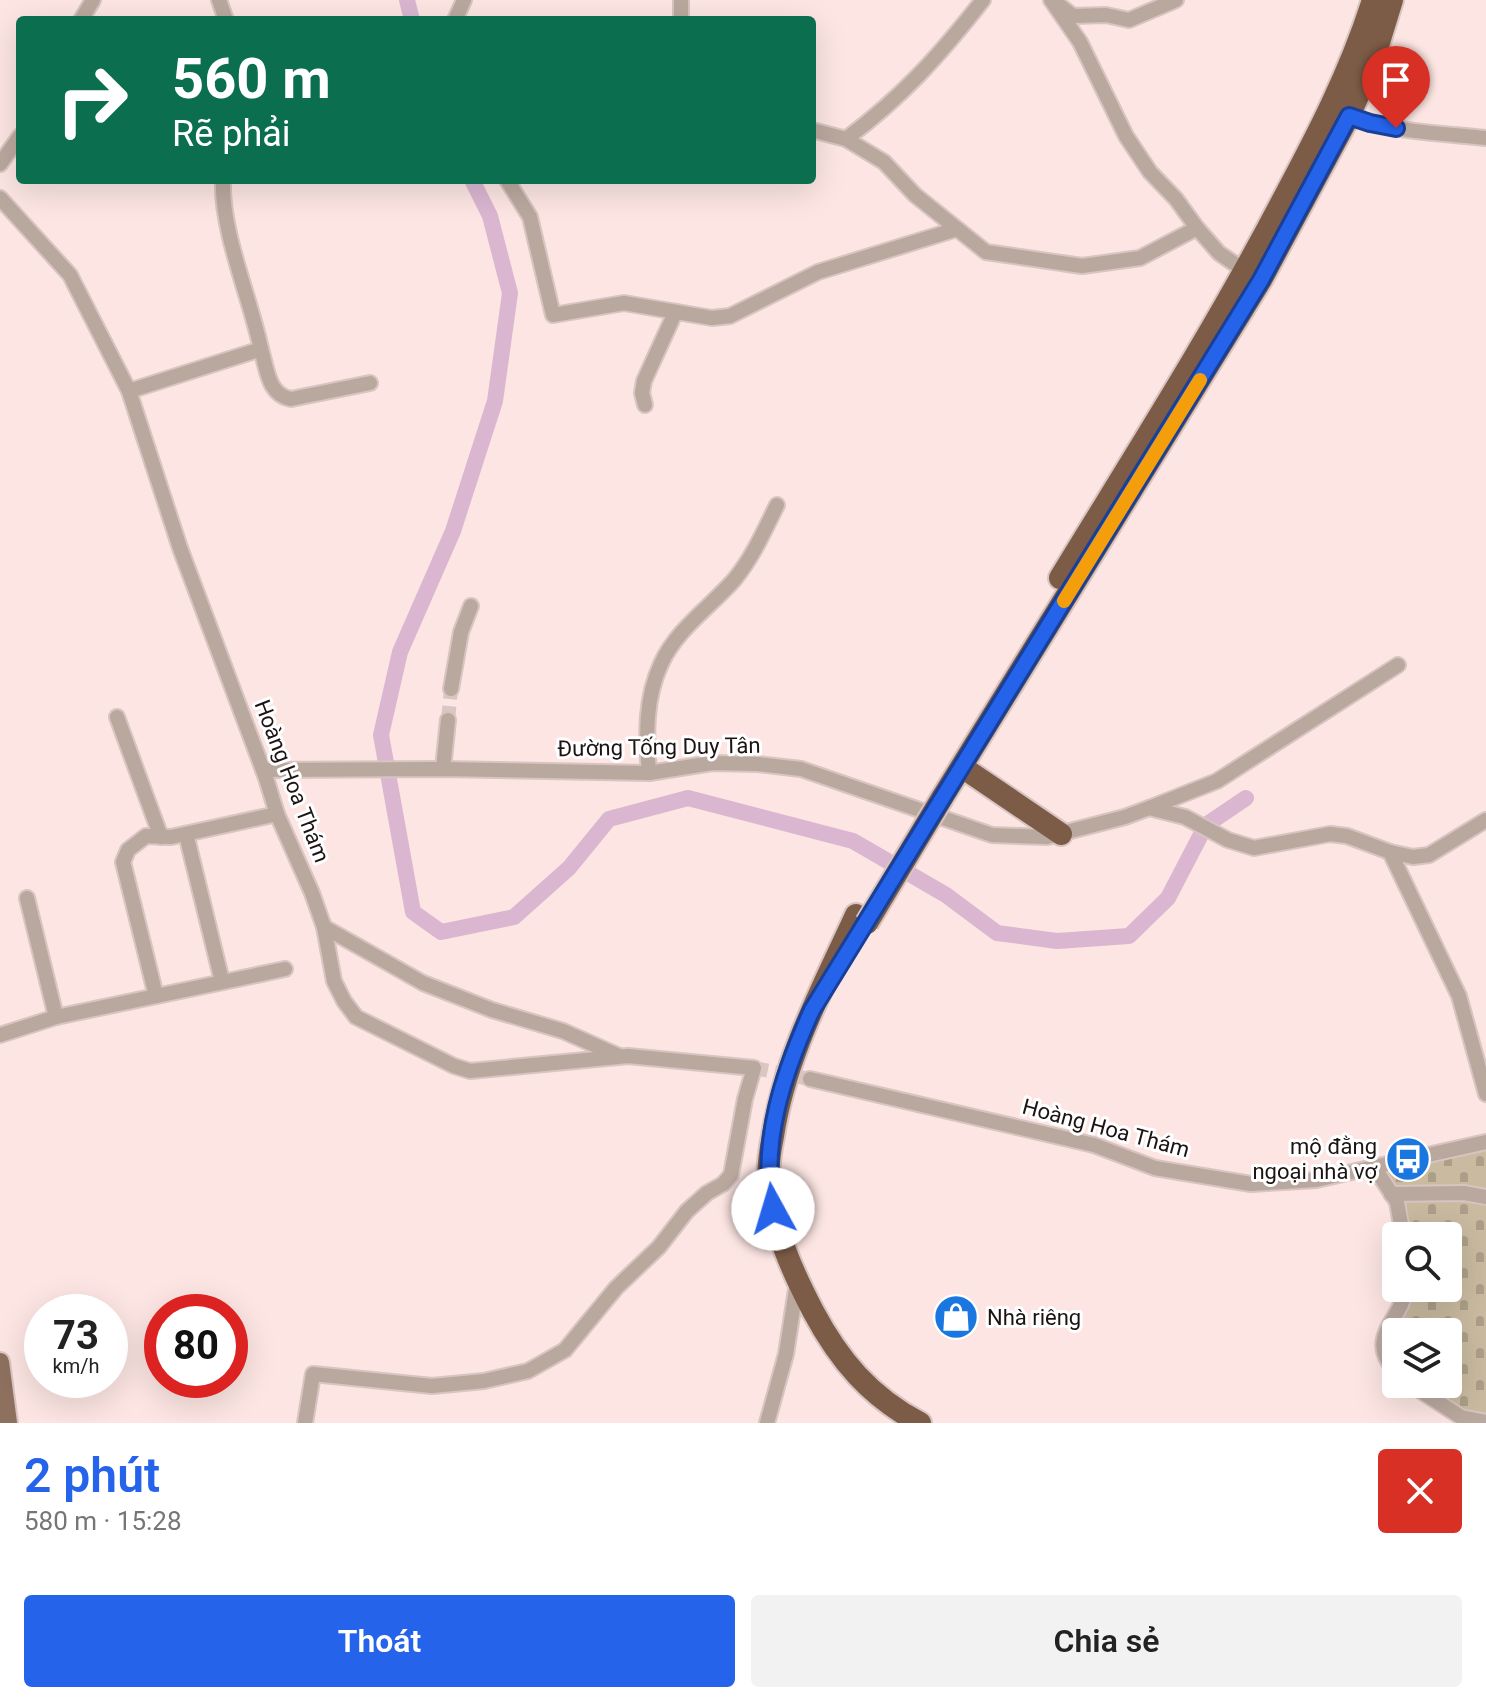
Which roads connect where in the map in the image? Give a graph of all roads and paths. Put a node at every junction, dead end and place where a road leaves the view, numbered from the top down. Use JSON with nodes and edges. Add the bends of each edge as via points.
{"nodes":[{"id":1,"x":983,"y":0,"type":"edge"},
{"id":2,"x":1052,"y":0,"type":"edge"},
{"id":3,"x":1176,"y":0,"type":"edge"},
{"id":4,"x":1373,"y":0,"type":"edge"},
{"id":5,"x":1392,"y":0,"type":"edge"},
{"id":6,"x":1349,"y":116,"type":"junction"},
{"id":7,"x":816,"y":131,"type":"edge"},
{"id":8,"x":1486,"y":138,"type":"edge"},
{"id":9,"x":846,"y":139,"type":"junction"},
{"id":10,"x":16,"y":142,"type":"edge"},
{"id":11,"x":0,"y":164,"type":"edge"},
{"id":12,"x":223,"y":184,"type":"edge"},
{"id":13,"x":509,"y":184,"type":"edge"},
{"id":14,"x":0,"y":198,"type":"edge"},
{"id":15,"x":1197,"y":228,"type":"junction"},
{"id":16,"x":957,"y":229,"type":"junction"},
{"id":17,"x":1245,"y":271,"type":"junction"},
{"id":18,"x":675,"y":313,"type":"junction"},
{"id":19,"x":261,"y":349,"type":"junction"},
{"id":20,"x":370,"y":383,"type":"dead end"},
{"id":21,"x":129,"y":391,"type":"junction"},
{"id":22,"x":645,"y":405,"type":"dead end"},
{"id":23,"x":777,"y":505,"type":"dead end"},
{"id":24,"x":471,"y":606,"type":"dead end"},
{"id":25,"x":1398,"y":665,"type":"dead end"},
{"id":26,"x":451,"y":689,"type":"tunnel mouth"},
{"id":27,"x":117,"y":717,"type":"dead end"},
{"id":28,"x":448,"y":720,"type":"tunnel mouth"},
{"id":29,"x":962,"y":767,"type":"junction"},
{"id":30,"x":443,"y":769,"type":"junction"},
{"id":31,"x":263,"y":770,"type":"junction"},
{"id":32,"x":649,"y":773,"type":"junction"},
{"id":33,"x":937,"y":796,"type":"junction"},
{"id":34,"x":1149,"y":808,"type":"junction"},
{"id":35,"x":277,"y":814,"type":"junction"},
{"id":36,"x":1482,"y":826,"type":"edge"},
{"id":37,"x":186,"y":834,"type":"junction"},
{"id":38,"x":1061,"y":834,"type":"junction"},
{"id":39,"x":161,"y":837,"type":"junction"},
{"id":40,"x":1390,"y":852,"type":"junction"},
{"id":41,"x":27,"y":898,"type":"dead end"},
{"id":42,"x":324,"y":927,"type":"junction"},
{"id":43,"x":285,"y":969,"type":"dead end"},
{"id":44,"x":222,"y":981,"type":"junction"},
{"id":45,"x":156,"y":996,"type":"junction"},
{"id":46,"x":56,"y":1017,"type":"junction"},
{"id":47,"x":0,"y":1035,"type":"edge"},
{"id":48,"x":620,"y":1057,"type":"junction"},
{"id":49,"x":810,"y":1079,"type":"tunnel mouth"},
{"id":50,"x":1486,"y":1094,"type":"edge"},
{"id":51,"x":1486,"y":1142,"type":"edge"},
{"id":52,"x":1374,"y":1167,"type":"junction"},
{"id":53,"x":1391,"y":1194,"type":"junction"},
{"id":54,"x":1486,"y":1197,"type":"edge"},
{"id":55,"x":1401,"y":1222,"type":"edge"},
{"id":56,"x":797,"y":1281,"type":"junction"},
{"id":57,"x":0,"y":1362,"type":"edge"},
{"id":58,"x":1432,"y":1398,"type":"edge"},
{"id":59,"x":1486,"y":1422,"type":"edge"},
{"id":60,"x":8,"y":1423,"type":"edge"},
{"id":61,"x":305,"y":1423,"type":"edge"},
{"id":62,"x":767,"y":1423,"type":"edge"},
{"id":63,"x":920,"y":1423,"type":"edge"}],
"edges":[{"from":1,"to":9,"type":"street","via":[[942,53],[890,105]]},
{"from":2,"to":3,"type":"street","via":[[1073,16],[1129,20]]},
{"from":2,"to":15,"type":"street","via":[[1080,42],[1126,136]]},
{"from":4,"to":17,"type":"highway","via":[[1332,108]]},
{"from":5,"to":6,"type":"highway"},
{"from":6,"to":8,"type":"street","via":[[1396,128]]},
{"from":6,"to":29,"type":"highway","via":[[1261,280]]},
{"from":7,"to":9,"type":"street"},
{"from":9,"to":16,"type":"street","via":[[884,162]]},
{"from":10,"to":11,"type":"street"},
{"from":12,"to":19,"type":"street"},
{"from":13,"to":18,"type":"street","via":[[530,217],[552,314],[624,303]]},
{"from":14,"to":21,"type":"street","name":"Hoàng Hoa Thám","via":[[70,275]]},
{"from":15,"to":16,"type":"street","via":[[1140,258],[1082,266],[986,252]]},
{"from":15,"to":17,"type":"street"},
{"from":16,"to":18,"type":"street","via":[[818,272],[730,316]]},
{"from":17,"to":33,"type":"highway"},
{"from":18,"to":22,"type":"street","via":[[644,381]]},
{"from":19,"to":20,"type":"street","via":[[274,392],[281,397]]},
{"from":19,"to":21,"type":"street"},
{"from":21,"to":31,"type":"street","name":"Hoàng Hoa Thám","via":[[180,548]]},
{"from":23,"to":32,"type":"street","via":[[735,578],[662,662],[646,730]]},
{"from":24,"to":26,"type":"street"},
{"from":25,"to":34,"type":"street","name":"Đường Tống Duy Tân","via":[[1217,781]]},
{"from":27,"to":39,"type":"street"},
{"from":28,"to":30,"type":"street"},
{"from":29,"to":33,"type":"highway"},
{"from":29,"to":38,"type":"highway"},
{"from":30,"to":31,"type":"street","name":"Đường Tống Duy Tân"},
{"from":30,"to":32,"type":"street","name":"Đường Tống Duy Tân"},
{"from":31,"to":35,"type":"street","name":"Hoàng Hoa Thám"},
{"from":32,"to":38,"type":"street","name":"Đường Tống Duy Tân","via":[[712,763],[801,769],[992,835]]},
{"from":33,"to":56,"type":"highway","bridge":true,"via":[[812,1010],[779,1097],[768,1182],[779,1235]]},
{"from":34,"to":38,"type":"street","name":"Đường Tống Duy Tân"},
{"from":34,"to":40,"type":"street","via":[[1185,817],[1254,848],[1330,834]]},
{"from":35,"to":37,"type":"street"},
{"from":35,"to":42,"type":"street","name":"Hoàng Hoa Thám"},
{"from":36,"to":40,"type":"street","via":[[1429,855]]},
{"from":37,"to":39,"type":"street"},
{"from":37,"to":44,"type":"street"},
{"from":39,"to":45,"type":"street","via":[[136,842],[123,862]]},
{"from":40,"to":50,"type":"street","via":[[1459,996]]},
{"from":41,"to":46,"type":"street"},
{"from":42,"to":48,"type":"street","via":[[423,983],[575,1035]]},
{"from":42,"to":48,"type":"street","name":"Hoàng Hoa Thám","via":[[334,981],[356,1017],[454,1066],[470,1071]]},
{"from":43,"to":44,"type":"street"},
{"from":44,"to":45,"type":"street"},
{"from":45,"to":46,"type":"street"},
{"from":46,"to":47,"type":"street"},
{"from":48,"to":61,"type":"street","name":"Hoàng Hoa Thám","via":[[754,1068],[731,1175],[687,1211],[565,1350],[528,1371],[432,1386],[313,1374]]},
{"from":49,"to":52,"type":"street","name":"Hoàng Hoa Thám","via":[[1094,1145],[1155,1168],[1251,1184],[1316,1180]]},
{"from":51,"to":52,"type":"street","name":"Hoàng Hoa Thám"},
{"from":52,"to":53,"type":"street"},
{"from":53,"to":54,"type":"street"},
{"from":53,"to":55,"type":"street"},
{"from":56,"to":62,"type":"street","via":[[786,1354]]},
{"from":56,"to":63,"type":"highway","via":[[832,1347],[852,1371]]},
{"from":57,"to":60,"type":"main road"},
{"from":58,"to":59,"type":"street","via":[[1461,1417]]}]}
